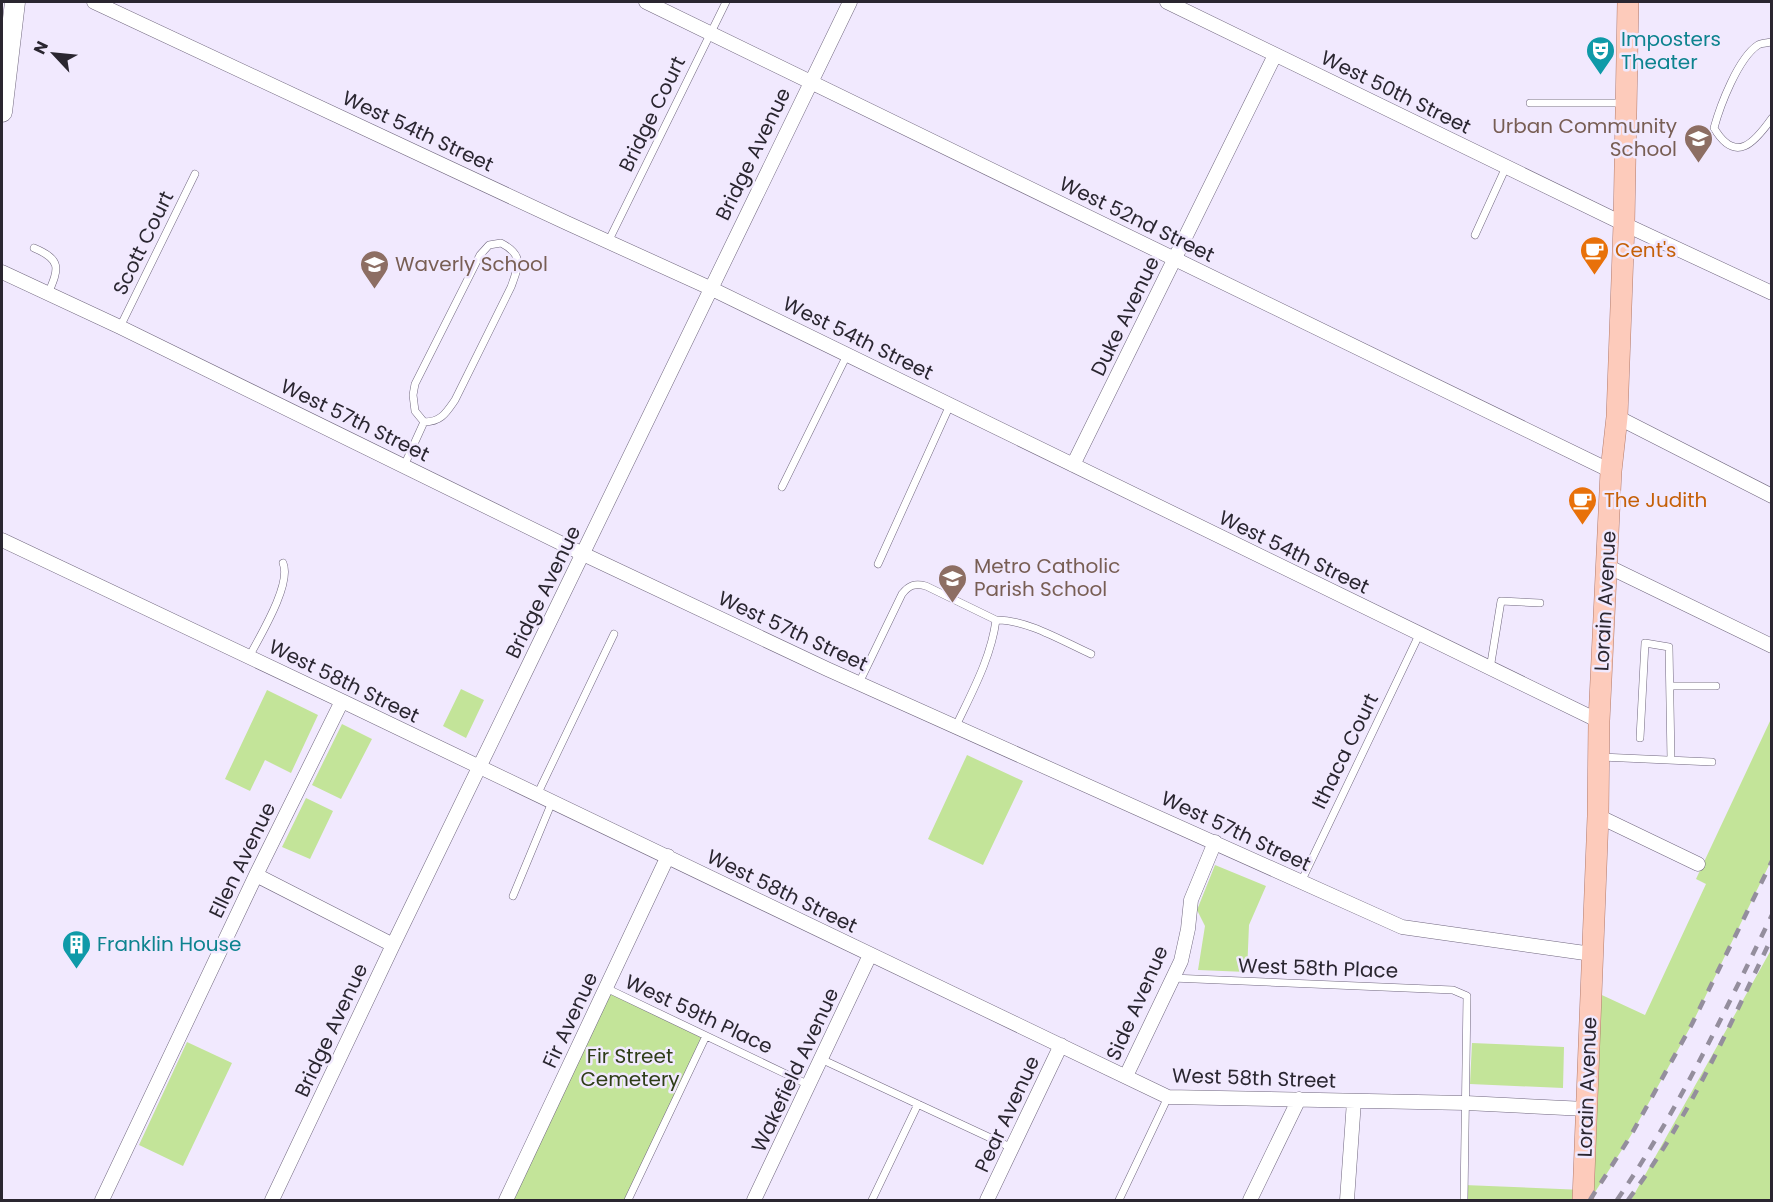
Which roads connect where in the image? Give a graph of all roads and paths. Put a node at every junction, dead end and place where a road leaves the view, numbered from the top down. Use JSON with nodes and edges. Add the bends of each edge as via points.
{"nodes":[{"id":1,"x":15,"y":2,"type":"edge"},
{"id":2,"x":94,"y":2,"type":"edge"},
{"id":3,"x":646,"y":2,"type":"edge"},
{"id":4,"x":726,"y":2,"type":"edge"},
{"id":5,"x":850,"y":2,"type":"edge"},
{"id":6,"x":1167,"y":2,"type":"edge"},
{"id":7,"x":1628,"y":2,"type":"edge"},
{"id":8,"x":711,"y":33,"type":"junction"},
{"id":9,"x":1772,"y":42,"type":"edge"},
{"id":10,"x":1275,"y":55,"type":"junction"},
{"id":11,"x":811,"y":82,"type":"junction"},
{"id":12,"x":1530,"y":103,"type":"dead end"},
{"id":13,"x":1626,"y":103,"type":"junction"},
{"id":14,"x":2,"y":112,"type":"edge"},
{"id":15,"x":1772,"y":118,"type":"edge"},
{"id":16,"x":1506,"y":167,"type":"junction"},
{"id":17,"x":195,"y":174,"type":"dead end"},
{"id":18,"x":1624,"y":224,"type":"junction"},
{"id":19,"x":1475,"y":235,"type":"dead end"},
{"id":20,"x":608,"y":242,"type":"junction"},
{"id":21,"x":34,"y":248,"type":"dead end"},
{"id":22,"x":1174,"y":259,"type":"junction"},
{"id":23,"x":2,"y":272,"type":"edge"},
{"id":24,"x":710,"y":288,"type":"junction"},
{"id":25,"x":1772,"y":293,"type":"edge"},
{"id":26,"x":48,"y":294,"type":"junction"},
{"id":27,"x":120,"y":327,"type":"junction"},
{"id":28,"x":847,"y":355,"type":"junction"},
{"id":29,"x":950,"y":405,"type":"junction"},
{"id":30,"x":1617,"y":417,"type":"junction"},
{"id":31,"x":424,"y":422,"type":"junction"},
{"id":32,"x":1073,"y":465,"type":"junction"},
{"id":33,"x":404,"y":466,"type":"junction"},
{"id":34,"x":1611,"y":471,"type":"junction"},
{"id":35,"x":782,"y":487,"type":"dead end"},
{"id":36,"x":1772,"y":496,"type":"edge"},
{"id":37,"x":2,"y":540,"type":"edge"},
{"id":38,"x":584,"y":554,"type":"junction"},
{"id":39,"x":283,"y":563,"type":"dead end"},
{"id":40,"x":878,"y":564,"type":"dead end"},
{"id":41,"x":1607,"y":566,"type":"junction"},
{"id":42,"x":1540,"y":603,"type":"dead end"},
{"id":43,"x":996,"y":620,"type":"junction"},
{"id":44,"x":614,"y":634,"type":"dead end"},
{"id":45,"x":1419,"y":635,"type":"junction"},
{"id":46,"x":1772,"y":646,"type":"edge"},
{"id":47,"x":1091,"y":654,"type":"dead end"},
{"id":48,"x":249,"y":657,"type":"junction"},
{"id":49,"x":1490,"y":669,"type":"junction"},
{"id":50,"x":859,"y":683,"type":"junction"},
{"id":51,"x":1670,"y":686,"type":"junction"},
{"id":52,"x":1716,"y":686,"type":"dead end"},
{"id":53,"x":342,"y":701,"type":"junction"},
{"id":54,"x":1599,"y":721,"type":"junction"},
{"id":55,"x":956,"y":726,"type":"junction"},
{"id":56,"x":1640,"y":738,"type":"dead end"},
{"id":57,"x":1599,"y":757,"type":"junction"},
{"id":58,"x":1671,"y":760,"type":"junction"},
{"id":59,"x":1712,"y":762,"type":"dead end"},
{"id":60,"x":479,"y":768,"type":"junction"},
{"id":61,"x":537,"y":795,"type":"junction"},
{"id":62,"x":552,"y":802,"type":"junction"},
{"id":63,"x":1598,"y":816,"type":"junction"},
{"id":64,"x":1215,"y":842,"type":"junction"},
{"id":65,"x":668,"y":856,"type":"junction"},
{"id":66,"x":1698,"y":864,"type":"dead end"},
{"id":67,"x":256,"y":875,"type":"junction"},
{"id":68,"x":1301,"y":882,"type":"junction"},
{"id":69,"x":513,"y":896,"type":"dead end"},
{"id":70,"x":393,"y":945,"type":"junction"},
{"id":71,"x":1592,"y":954,"type":"junction"},
{"id":72,"x":870,"y":955,"type":"junction"},
{"id":73,"x":1172,"y":978,"type":"junction"},
{"id":74,"x":606,"y":988,"type":"junction"},
{"id":75,"x":706,"y":1036,"type":"junction"},
{"id":76,"x":1061,"y":1045,"type":"junction"},
{"id":77,"x":821,"y":1059,"type":"junction"},
{"id":78,"x":1126,"y":1076,"type":"junction"},
{"id":79,"x":809,"y":1085,"type":"junction"},
{"id":80,"x":1168,"y":1097,"type":"junction"},
{"id":81,"x":1299,"y":1099,"type":"junction"},
{"id":82,"x":1354,"y":1101,"type":"junction"},
{"id":83,"x":1466,"y":1103,"type":"junction"},
{"id":84,"x":918,"y":1104,"type":"junction"},
{"id":85,"x":1586,"y":1109,"type":"junction"},
{"id":86,"x":1012,"y":1149,"type":"junction"},
{"id":87,"x":102,"y":1200,"type":"edge"},
{"id":88,"x":272,"y":1200,"type":"edge"},
{"id":89,"x":506,"y":1200,"type":"edge"},
{"id":90,"x":628,"y":1200,"type":"edge"},
{"id":91,"x":754,"y":1200,"type":"edge"},
{"id":92,"x":872,"y":1200,"type":"edge"},
{"id":93,"x":987,"y":1200,"type":"edge"},
{"id":94,"x":1119,"y":1200,"type":"edge"},
{"id":95,"x":1250,"y":1200,"type":"edge"},
{"id":96,"x":1347,"y":1200,"type":"edge"},
{"id":97,"x":1464,"y":1200,"type":"edge"},
{"id":98,"x":1583,"y":1200,"type":"edge"}],
"edges":[{"from":1,"to":14,"type":"street"},
{"from":2,"to":20,"type":"street","name":"West 54th Street"},
{"from":3,"to":8,"type":"street","name":"West 52nd Street"},
{"from":4,"to":8,"type":"lane","name":"Bridge Court"},
{"from":5,"to":11,"type":"street","name":"Bridge Avenue"},
{"from":6,"to":10,"type":"street","name":"West 50th Street"},
{"from":7,"to":13,"type":"main road","name":"Lorain Avenue"},
{"from":8,"to":11,"type":"street","name":"West 52nd Street"},
{"from":8,"to":20,"type":"lane","name":"Bridge Court"},
{"from":9,"to":15,"type":"lane","via":[[1758,45],[1743,60],[1714,128],[1728,144],[1737,148],[1749,146]]},
{"from":10,"to":16,"type":"street","name":"West 50th Street"},
{"from":10,"to":22,"type":"street","name":"Duke Avenue"},
{"from":11,"to":22,"type":"street","name":"West 52nd Street"},
{"from":11,"to":24,"type":"street","name":"Bridge Avenue"},
{"from":12,"to":13,"type":"lane"},
{"from":13,"to":18,"type":"main road","name":"Lorain Avenue"},
{"from":16,"to":18,"type":"street","name":"West 50th Street"},
{"from":16,"to":19,"type":"lane"},
{"from":17,"to":27,"type":"lane","name":"Scott Court"},
{"from":18,"to":25,"type":"street","name":"West 50th Street"},
{"from":18,"to":30,"type":"main road","name":"Lorain Avenue"},
{"from":20,"to":24,"type":"street","name":"West 54th Street"},
{"from":21,"to":26,"type":"lane","via":[[51,255],[56,265]]},
{"from":22,"to":32,"type":"street","name":"Duke Avenue"},
{"from":22,"to":34,"type":"street","name":"West 52nd Street"},
{"from":23,"to":26,"type":"street","name":"West 57th Street"},
{"from":24,"to":28,"type":"street","name":"West 54th Street"},
{"from":24,"to":38,"type":"street","name":"Bridge Avenue"},
{"from":26,"to":27,"type":"street","name":"West 57th Street"},
{"from":27,"to":33,"type":"street","name":"West 57th Street"},
{"from":28,"to":29,"type":"street","name":"West 54th Street"},
{"from":28,"to":35,"type":"lane"},
{"from":29,"to":32,"type":"street","name":"West 54th Street"},
{"from":29,"to":40,"type":"lane"},
{"from":30,"to":34,"type":"main road","name":"Lorain Avenue"},
{"from":30,"to":36,"type":"street"},
{"from":31,"to":31,"type":"lane","via":[[434,422],[444,415],[455,400],[511,287],[519,259],[513,249],[501,243],[489,245],[480,255],[422,368],[413,395],[415,411]]},
{"from":31,"to":33,"type":"lane"},
{"from":32,"to":45,"type":"street","name":"West 54th Street"},
{"from":33,"to":38,"type":"street","name":"West 57th Street"},
{"from":34,"to":41,"type":"main road","name":"Lorain Avenue"},
{"from":37,"to":48,"type":"street","name":"West 58th Street"},
{"from":38,"to":50,"type":"street","name":"West 57th Street"},
{"from":38,"to":60,"type":"street","name":"Bridge Avenue"},
{"from":39,"to":48,"type":"lane","via":[[283,587]]},
{"from":41,"to":46,"type":"street"},
{"from":41,"to":54,"type":"main road","name":"Lorain Avenue"},
{"from":42,"to":49,"type":"lane","via":[[1501,601]]},
{"from":43,"to":47,"type":"lane","via":[[1022,623]]},
{"from":43,"to":50,"type":"lane","via":[[926,586],[908,587]]},
{"from":43,"to":55,"type":"lane","via":[[987,658]]},
{"from":44,"to":61,"type":"lane"},
{"from":45,"to":49,"type":"street","name":"West 54th Street"},
{"from":45,"to":68,"type":"lane","name":"Ithaca Court"},
{"from":48,"to":53,"type":"street","name":"West 58th Street"},
{"from":49,"to":54,"type":"street","name":"West 54th Street"},
{"from":50,"to":55,"type":"street","name":"West 57th Street"},
{"from":51,"to":52,"type":"lane"},
{"from":51,"to":56,"type":"lane","via":[[1669,647],[1645,643]]},
{"from":51,"to":58,"type":"lane"},
{"from":53,"to":60,"type":"street","name":"West 58th Street"},
{"from":53,"to":67,"type":"street","name":"Ellen Avenue"},
{"from":54,"to":57,"type":"main road","name":"Lorain Avenue"},
{"from":55,"to":64,"type":"street","name":"West 57th Street"},
{"from":57,"to":58,"type":"lane"},
{"from":57,"to":63,"type":"main road","name":"Lorain Avenue"},
{"from":58,"to":59,"type":"lane"},
{"from":60,"to":61,"type":"street","name":"West 58th Street"},
{"from":60,"to":70,"type":"street","name":"Bridge Avenue"},
{"from":61,"to":62,"type":"street","name":"West 58th Street"},
{"from":62,"to":65,"type":"street","name":"West 58th Street"},
{"from":62,"to":69,"type":"lane"},
{"from":63,"to":66,"type":"street"},
{"from":63,"to":71,"type":"main road","name":"Lorain Avenue"},
{"from":64,"to":68,"type":"street","name":"West 57th Street"},
{"from":64,"to":73,"type":"street","name":"Side Avenue","via":[[1191,900],[1180,961]]},
{"from":65,"to":72,"type":"street","name":"West 58th Street"},
{"from":65,"to":74,"type":"street","name":"Fir Avenue"},
{"from":67,"to":70,"type":"street"},
{"from":67,"to":87,"type":"street","name":"Ellen Avenue"},
{"from":68,"to":71,"type":"street","name":"West 57th Street","via":[[1402,927]]},
{"from":70,"to":88,"type":"street","name":"Bridge Avenue"},
{"from":71,"to":85,"type":"main road","name":"Lorain Avenue"},
{"from":72,"to":76,"type":"street","name":"West 58th Street"},
{"from":72,"to":77,"type":"street","name":"Wakefield Avenue"},
{"from":73,"to":78,"type":"street","name":"Side Avenue"},
{"from":73,"to":83,"type":"lane","name":"West 58th Place","via":[[1461,993],[1468,1001]]},
{"from":74,"to":75,"type":"lane","name":"West 59th Place"},
{"from":74,"to":89,"type":"street","name":"Fir Avenue"},
{"from":75,"to":79,"type":"lane","name":"West 59th Place"},
{"from":75,"to":90,"type":"lane"},
{"from":76,"to":78,"type":"street","name":"West 58th Street"},
{"from":76,"to":86,"type":"street","name":"Pear Avenue"},
{"from":77,"to":79,"type":"street","name":"Wakefield Avenue"},
{"from":77,"to":84,"type":"lane"},
{"from":78,"to":80,"type":"street","name":"West 58th Street"},
{"from":79,"to":91,"type":"street","name":"Wakefield Avenue"},
{"from":80,"to":81,"type":"street","name":"West 58th Street"},
{"from":80,"to":94,"type":"lane"},
{"from":81,"to":82,"type":"street","name":"West 58th Street"},
{"from":81,"to":95,"type":"street"},
{"from":82,"to":83,"type":"street","name":"West 58th Street"},
{"from":82,"to":96,"type":"street"},
{"from":83,"to":85,"type":"street","name":"West 58th Street"},
{"from":83,"to":97,"type":"lane"},
{"from":84,"to":86,"type":"lane"},
{"from":84,"to":92,"type":"lane"},
{"from":85,"to":98,"type":"main road","name":"Lorain Avenue"},
{"from":86,"to":93,"type":"street","name":"Pear Avenue"}]}
